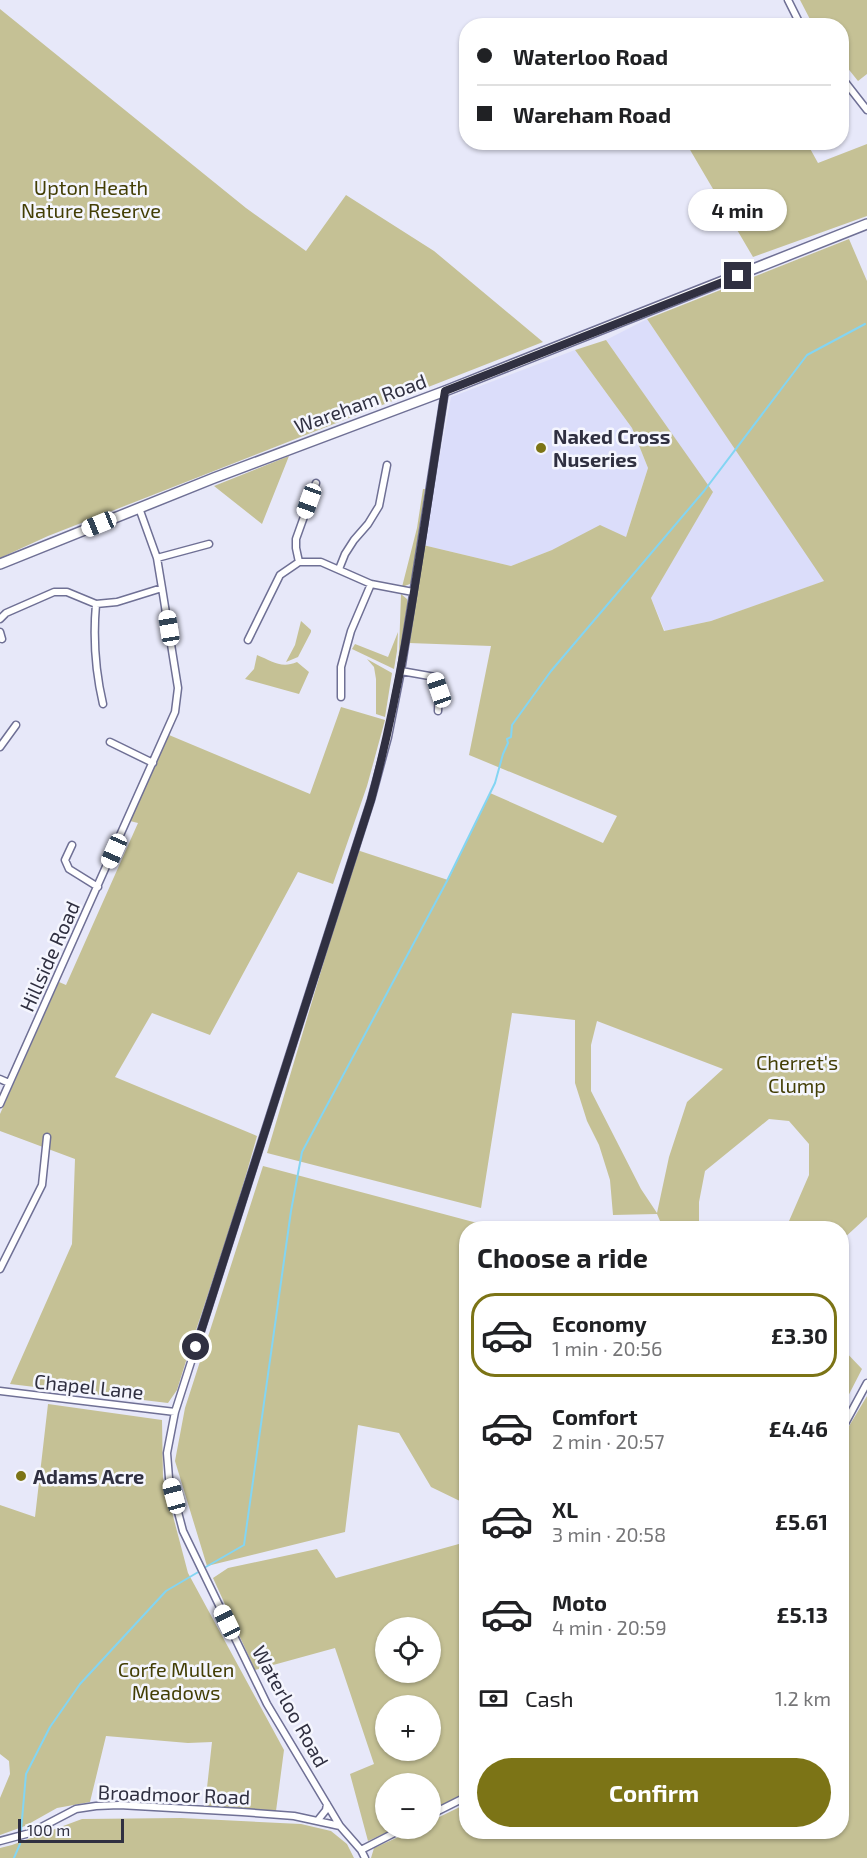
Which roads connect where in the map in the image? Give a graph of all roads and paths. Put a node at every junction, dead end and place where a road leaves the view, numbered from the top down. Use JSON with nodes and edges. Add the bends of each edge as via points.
{"nodes":[{"id":1,"x":788,"y":0,"type":"edge"},
{"id":2,"x":797,"y":18,"type":"edge"},
{"id":3,"x":849,"y":87,"type":"edge"},
{"id":4,"x":867,"y":110,"type":"edge"},
{"id":5,"x":867,"y":224,"type":"edge"},
{"id":6,"x":445,"y":391,"type":"junction"},
{"id":7,"x":387,"y":465,"type":"dead end"},
{"id":8,"x":316,"y":483,"type":"dead end"},
{"id":9,"x":139,"y":508,"type":"junction"},
{"id":10,"x":209,"y":544,"type":"dead end"},
{"id":11,"x":157,"y":558,"type":"junction"},
{"id":12,"x":299,"y":562,"type":"junction"},
{"id":13,"x":0,"y":564,"type":"edge"},
{"id":14,"x":339,"y":569,"type":"junction"},
{"id":15,"x":371,"y":584,"type":"junction"},
{"id":16,"x":162,"y":588,"type":"junction"},
{"id":17,"x":413,"y":592,"type":"junction"},
{"id":18,"x":96,"y":603,"type":"junction"},
{"id":19,"x":0,"y":619,"type":"edge"},
{"id":20,"x":248,"y":640,"type":"dead end"},
{"id":21,"x":401,"y":670,"type":"junction"},
{"id":22,"x":341,"y":697,"type":"dead end"},
{"id":23,"x":103,"y":704,"type":"dead end"},
{"id":24,"x":438,"y":711,"type":"dead end"},
{"id":25,"x":16,"y":725,"type":"dead end"},
{"id":26,"x":110,"y":742,"type":"dead end"},
{"id":27,"x":0,"y":747,"type":"edge"},
{"id":28,"x":153,"y":763,"type":"junction"},
{"id":29,"x":72,"y":845,"type":"dead end"},
{"id":30,"x":98,"y":887,"type":"junction"},
{"id":31,"x":0,"y":1079,"type":"edge"},
{"id":32,"x":9,"y":1083,"type":"junction"},
{"id":33,"x":0,"y":1104,"type":"edge"},
{"id":34,"x":47,"y":1137,"type":"dead end"},
{"id":35,"x":0,"y":1269,"type":"edge"},
{"id":36,"x":867,"y":1383,"type":"edge"},
{"id":37,"x":0,"y":1391,"type":"edge"},
{"id":38,"x":175,"y":1412,"type":"junction"},
{"id":39,"x":849,"y":1416,"type":"edge"},
{"id":40,"x":459,"y":1800,"type":"edge"},
{"id":41,"x":327,"y":1804,"type":"junction"},
{"id":42,"x":441,"y":1810,"type":"edge"},
{"id":43,"x":318,"y":1820,"type":"junction"},
{"id":44,"x":340,"y":1826,"type":"junction"},
{"id":45,"x":382,"y":1839,"type":"edge"},
{"id":46,"x":0,"y":1841,"type":"edge"},
{"id":47,"x":361,"y":1850,"type":"junction"},
{"id":48,"x":365,"y":1858,"type":"edge"}],
"edges":[{"from":1,"to":2,"type":"street"},
{"from":3,"to":4,"type":"street"},
{"from":5,"to":6,"type":"street","name":"Wareham Road"},
{"from":6,"to":9,"type":"street","name":"Wareham Road"},
{"from":6,"to":17,"type":"street","name":"Waterloo Road"},
{"from":7,"to":14,"type":"street","via":[[379,506]]},
{"from":8,"to":12,"type":"street","via":[[296,538]]},
{"from":9,"to":11,"type":"street","name":"Hillside Road"},
{"from":9,"to":13,"type":"street","name":"Wareham Road"},
{"from":10,"to":11,"type":"street"},
{"from":11,"to":16,"type":"street","name":"Hillside Road"},
{"from":12,"to":14,"type":"street","via":[[321,562]]},
{"from":12,"to":20,"type":"street","via":[[280,575]]},
{"from":14,"to":15,"type":"street"},
{"from":15,"to":17,"type":"street"},
{"from":15,"to":22,"type":"street","via":[[341,667]]},
{"from":16,"to":18,"type":"street","via":[[117,602]]},
{"from":16,"to":28,"type":"street","name":"Hillside Road","via":[[178,688],[175,712]]},
{"from":17,"to":21,"type":"street","name":"Waterloo Road"},
{"from":18,"to":19,"type":"street","via":[[67,592],[54,592]]},
{"from":18,"to":23,"type":"street","via":[[97,676]]},
{"from":21,"to":24,"type":"street","via":[[435,677]]},
{"from":21,"to":38,"type":"street","name":"Waterloo Road","via":[[371,800]]},
{"from":25,"to":27,"type":"street"},
{"from":26,"to":28,"type":"street"},
{"from":28,"to":30,"type":"street","name":"Hillside Road"},
{"from":29,"to":30,"type":"street","name":"Hillside Road","via":[[66,865]]},
{"from":30,"to":32,"type":"street","name":"Hillside Road"},
{"from":31,"to":32,"type":"street"},
{"from":32,"to":33,"type":"street","name":"Hillside Road"},
{"from":34,"to":35,"type":"street","via":[[42,1185]]},
{"from":36,"to":39,"type":"street"},
{"from":37,"to":38,"type":"street","name":"Chapel Lane"},
{"from":38,"to":41,"type":"street","name":"Waterloo Road","via":[[168,1453],[169,1478],[183,1531],[267,1704]]},
{"from":40,"to":42,"type":"street"},
{"from":41,"to":43,"type":"street"},
{"from":41,"to":44,"type":"street","name":"Waterloo Road"},
{"from":43,"to":44,"type":"street","name":"Broadmoor Road"},
{"from":43,"to":46,"type":"street","name":"Broadmoor Road","via":[[243,1812],[96,1806],[76,1809],[30,1833]]},
{"from":44,"to":47,"type":"street","name":"Waterloo Road"},
{"from":45,"to":47,"type":"street"},
{"from":47,"to":48,"type":"street","name":"Waterloo Road"}]}
